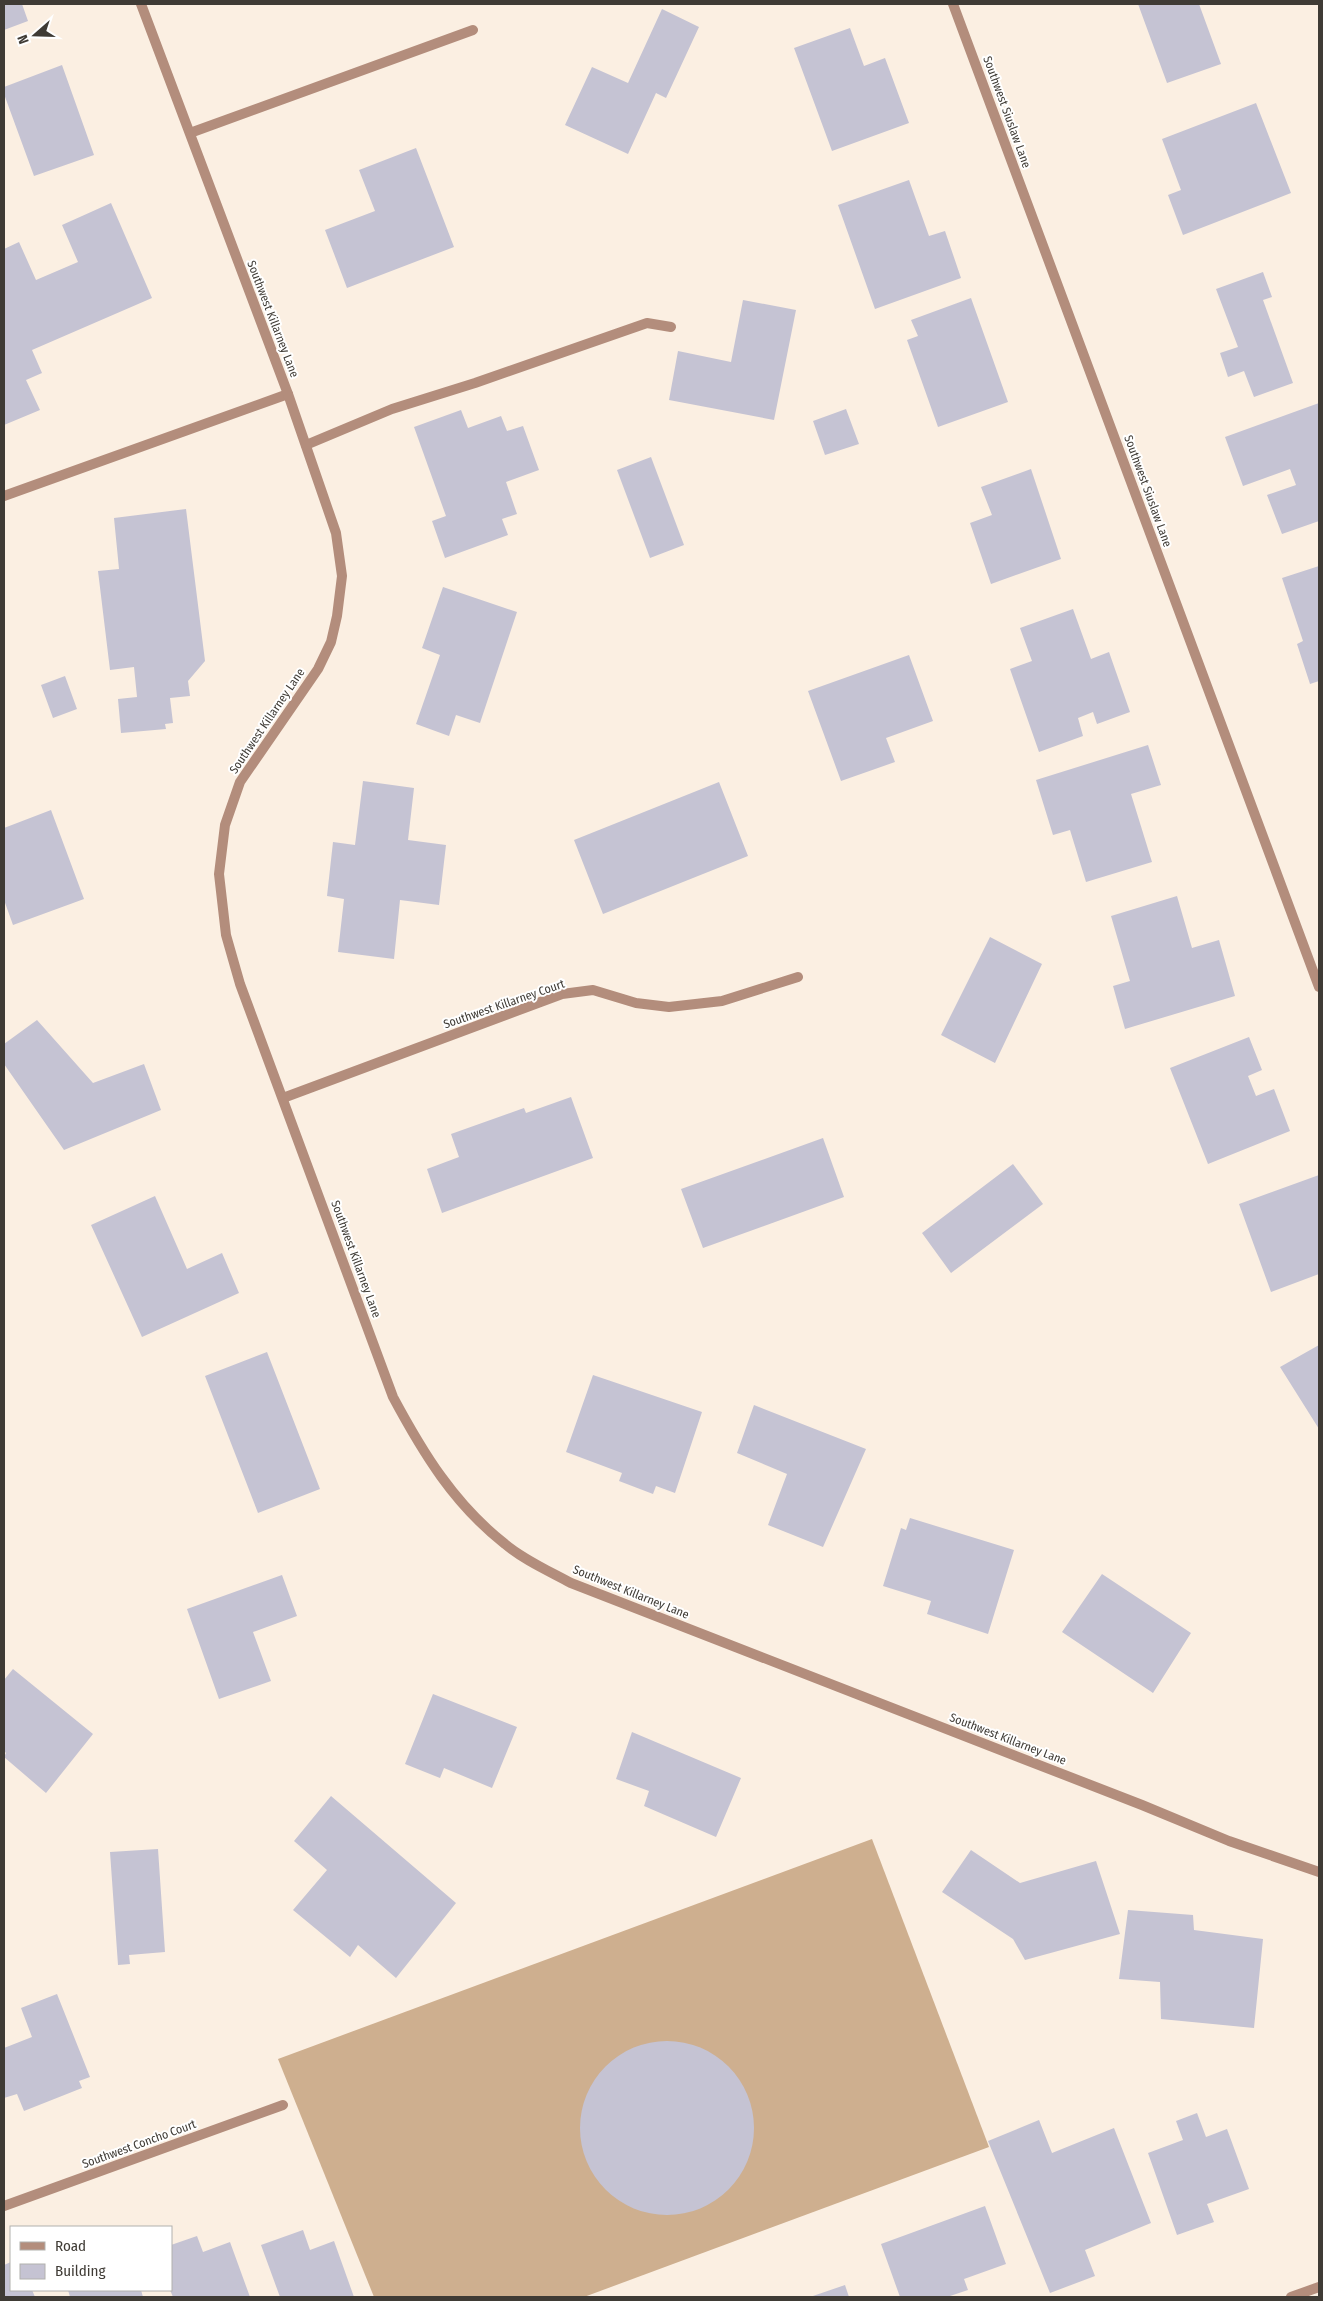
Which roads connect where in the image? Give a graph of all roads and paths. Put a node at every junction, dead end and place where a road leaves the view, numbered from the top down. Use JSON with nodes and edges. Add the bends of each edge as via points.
{"nodes":[{"id":1,"x":141,"y":4,"type":"edge"},
{"id":2,"x":954,"y":4,"type":"edge"},
{"id":3,"x":473,"y":30,"type":"dead end"},
{"id":4,"x":190,"y":133,"type":"junction"},
{"id":5,"x":671,"y":327,"type":"dead end"},
{"id":6,"x":288,"y":394,"type":"junction"},
{"id":7,"x":306,"y":446,"type":"junction"},
{"id":8,"x":4,"y":496,"type":"edge"},
{"id":9,"x":1316,"y":967,"type":"edge"},
{"id":10,"x":798,"y":977,"type":"dead end"},
{"id":11,"x":1319,"y":987,"type":"edge"},
{"id":12,"x":284,"y":1098,"type":"junction"},
{"id":13,"x":1319,"y":1872,"type":"edge"},
{"id":14,"x":283,"y":2105,"type":"dead end"},
{"id":15,"x":4,"y":2206,"type":"edge"},
{"id":16,"x":1319,"y":2287,"type":"edge"},
{"id":17,"x":1291,"y":2297,"type":"edge"}],
"edges":[{"from":1,"to":4,"type":"street","name":"Southwest Killarney Lane"},
{"from":2,"to":9,"type":"street","name":"Southwest Siuslaw Lane"},
{"from":3,"to":4,"type":"street"},
{"from":4,"to":6,"type":"street","name":"Southwest Killarney Lane"},
{"from":5,"to":7,"type":"street","via":[[647,323],[392,409]]},
{"from":6,"to":7,"type":"street","name":"Southwest Killarney Lane"},
{"from":6,"to":8,"type":"street"},
{"from":7,"to":12,"type":"street","name":"Southwest Killarney Lane","via":[[336,533],[342,576],[337,616],[318,669],[240,782],[225,825],[219,874],[226,935],[240,984]]},
{"from":9,"to":11,"type":"street","name":"Southwest Siuslaw Lane"},
{"from":10,"to":12,"type":"street","name":"Southwest Killarney Court","via":[[722,1001],[669,1007],[636,1003],[593,990],[562,994]]},
{"from":12,"to":13,"type":"street","name":"Southwest Killarney Lane","via":[[393,1397],[420,1446],[454,1495],[506,1545],[571,1583],[1229,1841]]},
{"from":14,"to":15,"type":"street","name":"Southwest Concho Court"},
{"from":16,"to":17,"type":"street"}]}
